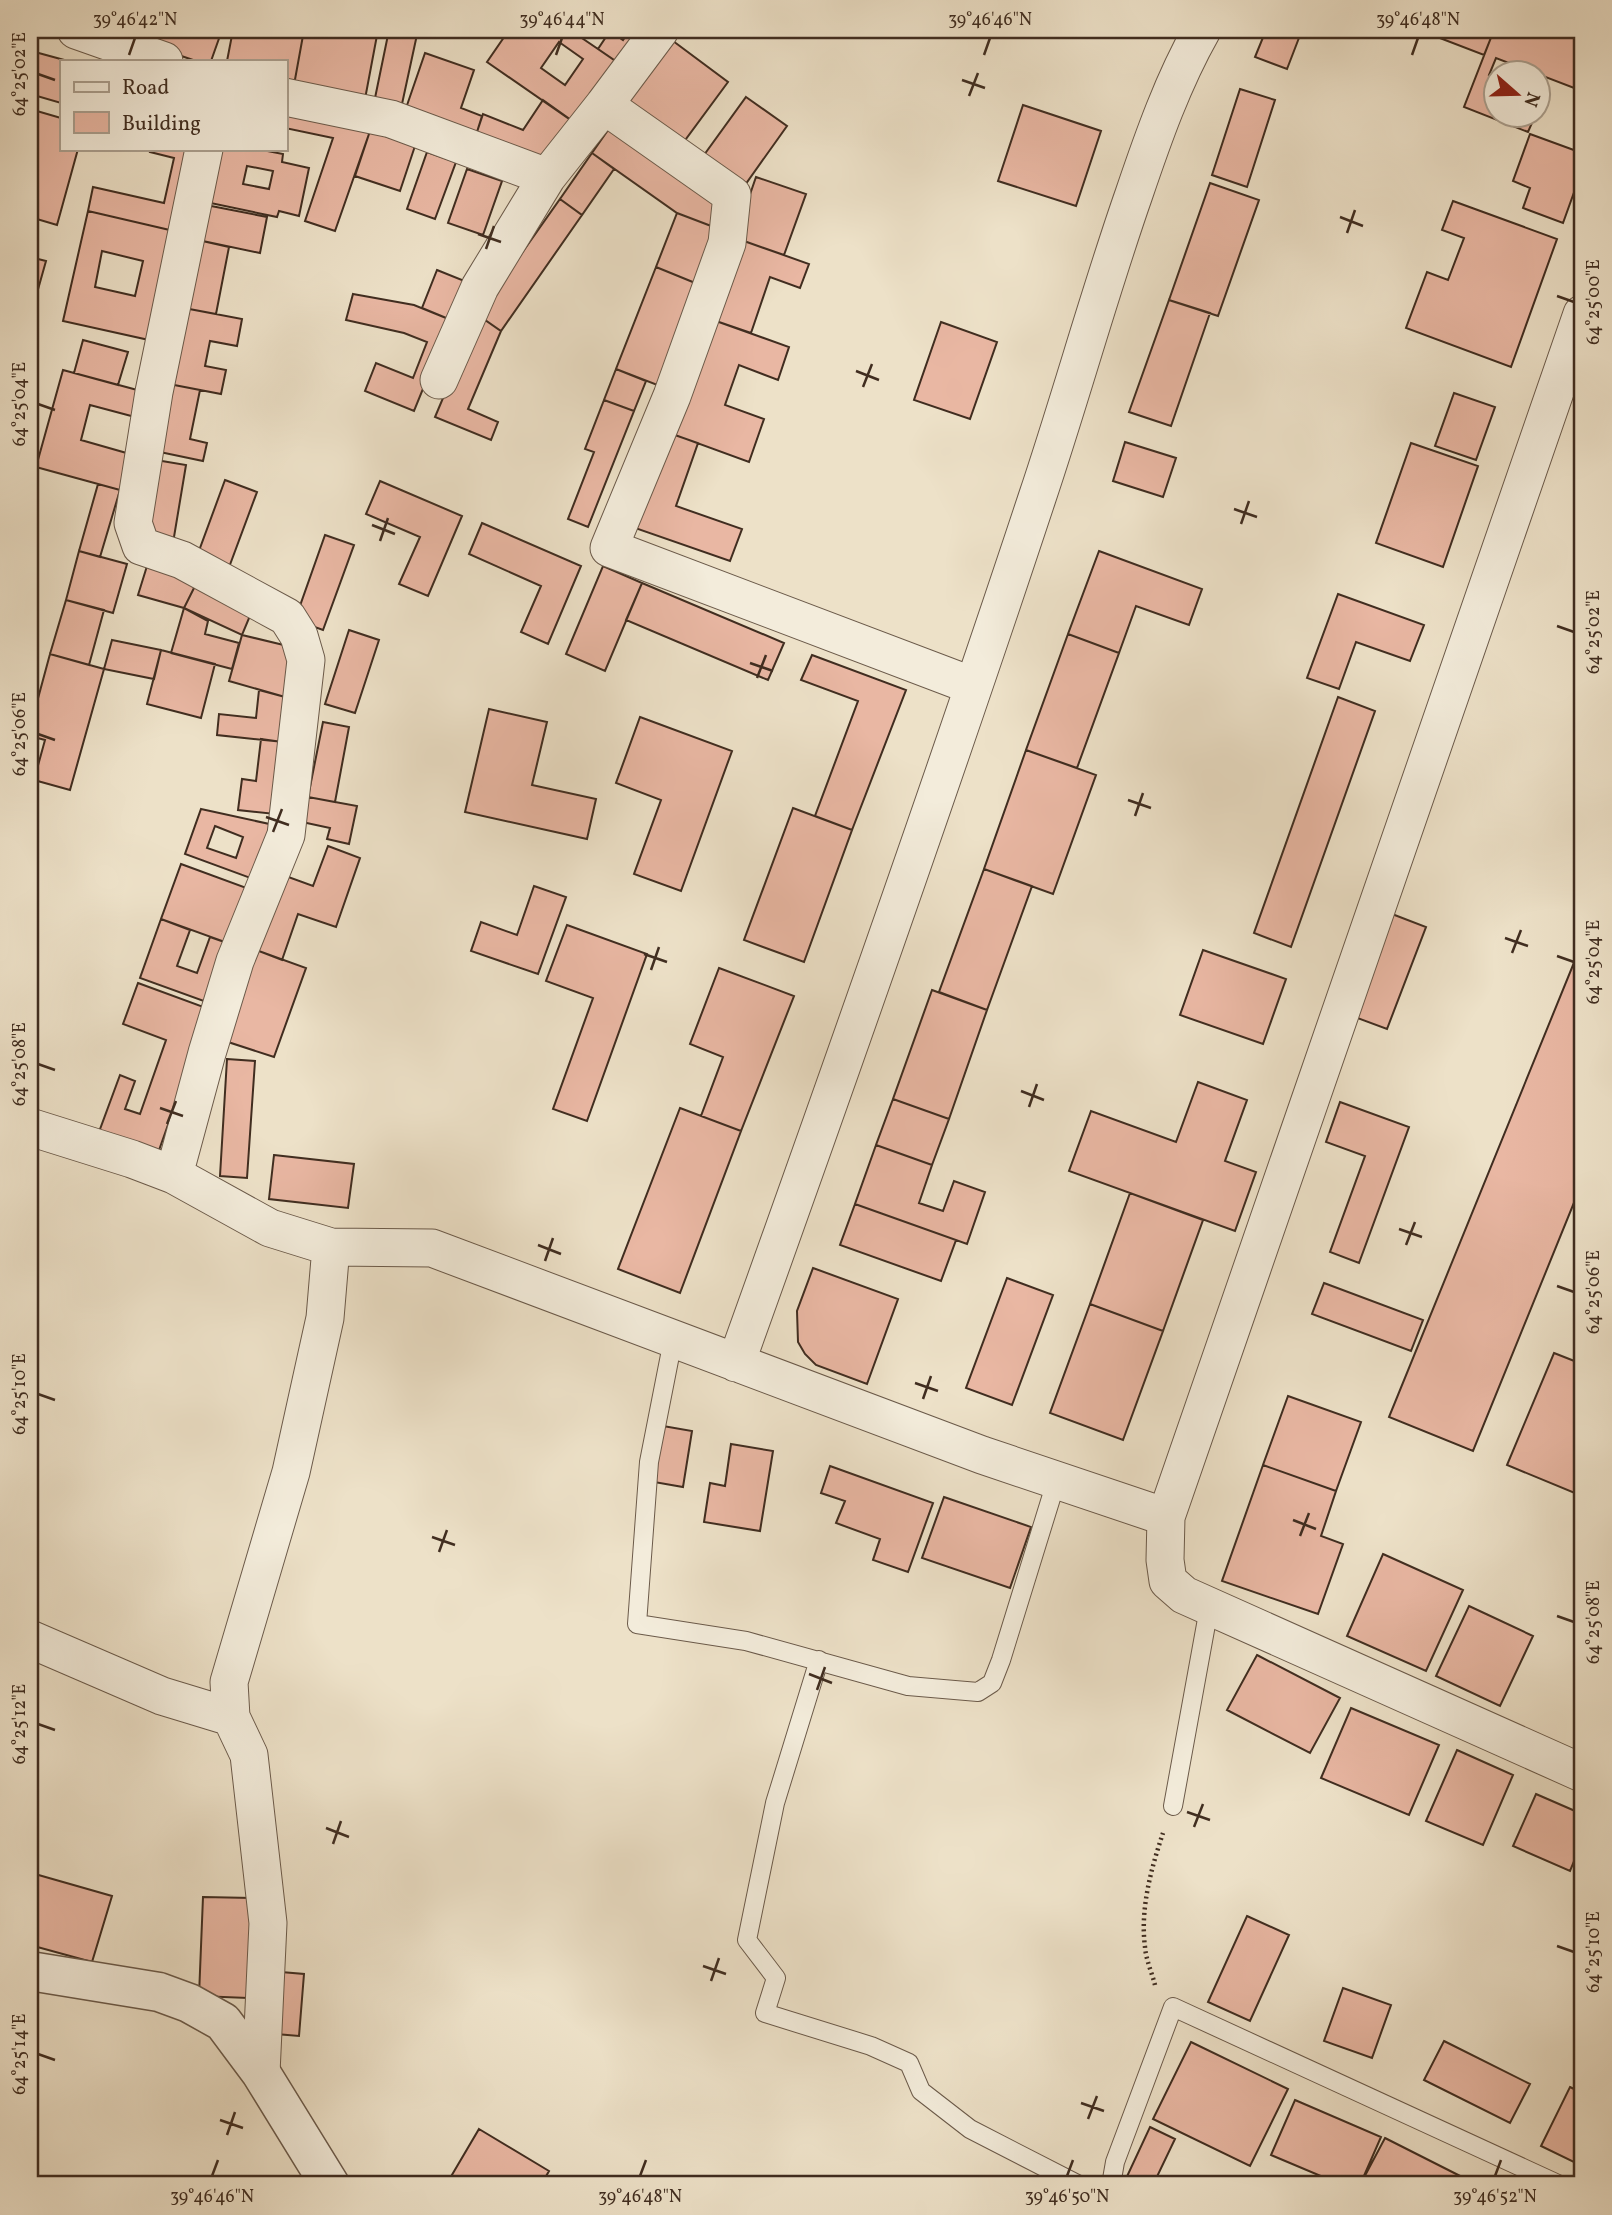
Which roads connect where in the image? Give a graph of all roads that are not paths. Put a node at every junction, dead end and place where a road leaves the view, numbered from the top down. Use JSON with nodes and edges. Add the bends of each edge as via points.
{"nodes":[{"id":1,"x":76,"y":30,"type":"edge"},
{"id":2,"x":660,"y":30,"type":"edge"},
{"id":3,"x":1202,"y":30,"type":"edge"},
{"id":4,"x":161,"y":60,"type":"edge"},
{"id":5,"x":287,"y":97,"type":"edge"},
{"id":6,"x":604,"y":105,"type":"junction"},
{"id":7,"x":204,"y":150,"type":"edge"},
{"id":8,"x":547,"y":177,"type":"junction"},
{"id":9,"x":1582,"y":314,"type":"edge"},
{"id":10,"x":439,"y":380,"type":"dead end"},
{"id":11,"x":974,"y":686,"type":"junction"},
{"id":12,"x":30,"y":1127,"type":"edge"},
{"id":13,"x":174,"y":1175,"type":"junction"},
{"id":14,"x":331,"y":1247,"type":"junction"},
{"id":15,"x":673,"y":1340,"type":"junction"},
{"id":16,"x":736,"y":1363,"type":"junction"},
{"id":17,"x":1056,"y":1482,"type":"junction"},
{"id":18,"x":1166,"y":1517,"type":"junction"},
{"id":19,"x":1209,"y":1608,"type":"junction"},
{"id":20,"x":30,"y":1639,"type":"edge"},
{"id":21,"x":819,"y":1660,"type":"junction"},
{"id":22,"x":231,"y":1717,"type":"junction"},
{"id":23,"x":1582,"y":1773,"type":"edge"},
{"id":24,"x":1172,"y":1806,"type":"road end"},
{"id":25,"x":30,"y":1971,"type":"edge"},
{"id":26,"x":261,"y":2073,"type":"junction"},
{"id":27,"x":330,"y":2185,"type":"edge"},
{"id":28,"x":1079,"y":2185,"type":"edge"},
{"id":29,"x":1111,"y":2185,"type":"edge"},
{"id":30,"x":1560,"y":2185,"type":"edge"}],
"edges":[{"from":1,"to":4,"type":"street"},
{"from":2,"to":6,"type":"street"},
{"from":3,"to":11,"type":"street","via":[[1147,156]]},
{"from":5,"to":8,"type":"street","via":[[391,119]]},
{"from":6,"to":8,"type":"street"},
{"from":6,"to":11,"type":"street","via":[[732,195],[727,243],[672,396],[609,548]]},
{"from":7,"to":13,"type":"street","via":[[154,392],[133,523],[141,546],[182,560],[287,617],[306,660],[285,835],[235,961]]},
{"from":8,"to":10,"type":"street","via":[[480,287]]},
{"from":9,"to":18,"type":"street"},
{"from":11,"to":16,"type":"street"},
{"from":12,"to":13,"type":"street"},
{"from":13,"to":14,"type":"street","via":[[270,1228]]},
{"from":14,"to":15,"type":"street","via":[[432,1248]]},
{"from":14,"to":22,"type":"street","via":[[326,1318],[292,1472],[229,1682]]},
{"from":15,"to":16,"type":"street"},
{"from":15,"to":21,"type":"lane","via":[[649,1462],[638,1624],[746,1641]]},
{"from":16,"to":17,"type":"street"},
{"from":17,"to":18,"type":"street"},
{"from":17,"to":21,"type":"lane","via":[[992,1683],[978,1692],[908,1686]]},
{"from":18,"to":19,"type":"street","via":[[1168,1581]]},
{"from":19,"to":23,"type":"street"},
{"from":19,"to":24,"type":"lane"},
{"from":20,"to":22,"type":"street","via":[[162,1696]]},
{"from":21,"to":28,"type":"lane","via":[[775,1803],[747,1940],[776,1978],[765,2013],[871,2046],[909,2063],[922,2091],[970,2129]]},
{"from":22,"to":26,"type":"street","via":[[249,1755],[268,1923]]},
{"from":25,"to":26,"type":"street","via":[[159,1992],[188,2003],[223,2022]]},
{"from":26,"to":27,"type":"street"},
{"from":29,"to":30,"type":"lane","via":[[1115,2162],[1173,2007]]}]}
